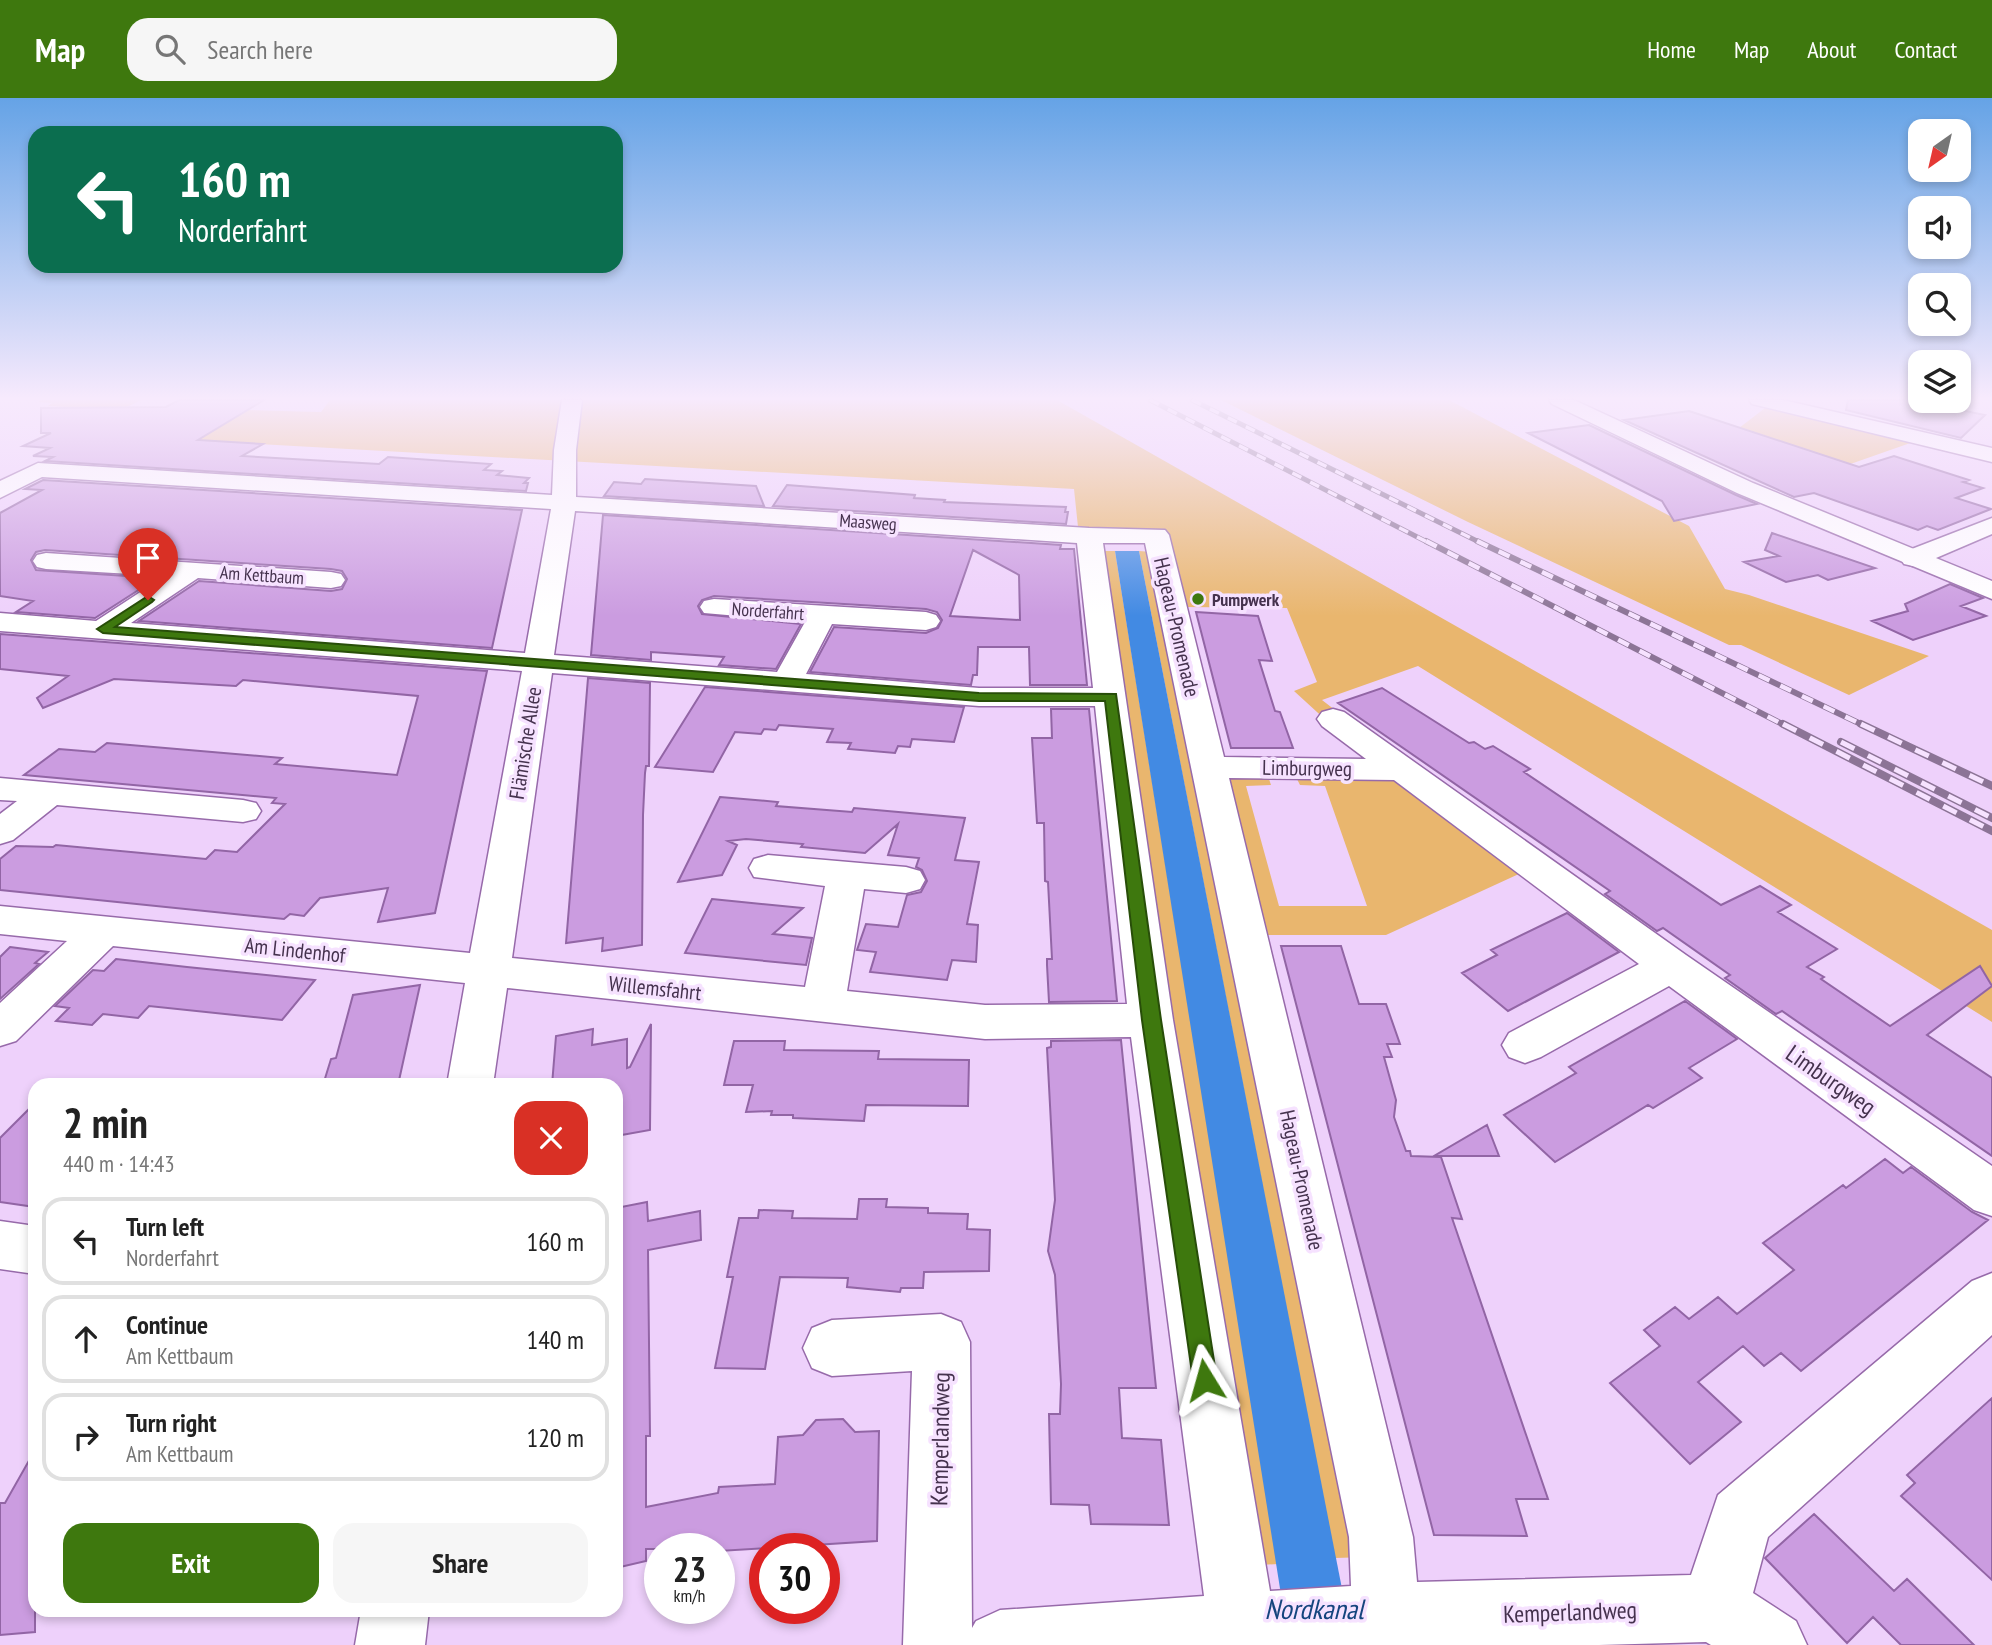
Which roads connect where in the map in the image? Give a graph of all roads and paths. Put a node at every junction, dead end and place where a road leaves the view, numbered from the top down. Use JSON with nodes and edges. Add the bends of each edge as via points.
{"nodes":[{"id":1,"x":34,"y":472,"type":"edge"},
{"id":2,"x":73,"y":472,"type":"edge"},
{"id":3,"x":565,"y":472,"type":"edge"},
{"id":4,"x":1712,"y":472,"type":"edge"},
{"id":5,"x":0,"y":491,"type":"edge"},
{"id":6,"x":564,"y":503,"type":"junction"},
{"id":7,"x":1992,"y":525,"type":"edge"},
{"id":8,"x":1089,"y":536,"type":"junction"},
{"id":9,"x":1913,"y":558,"type":"junction"},
{"id":10,"x":46,"y":561,"type":"dead end"},
{"id":11,"x":193,"y":570,"type":"junction"},
{"id":12,"x":331,"y":580,"type":"dead end"},
{"id":13,"x":1992,"y":592,"type":"edge"},
{"id":14,"x":714,"y":607,"type":"dead end"},
{"id":15,"x":823,"y":615,"type":"junction"},
{"id":16,"x":926,"y":621,"type":"dead end"},
{"id":17,"x":0,"y":622,"type":"edge"},
{"id":18,"x":103,"y":629,"type":"junction"},
{"id":19,"x":538,"y":664,"type":"junction"},
{"id":20,"x":787,"y":682,"type":"junction"},
{"id":21,"x":1111,"y":697,"type":"junction"},
{"id":22,"x":1333,"y":719,"type":"dead end"},
{"id":23,"x":1209,"y":767,"type":"junction"},
{"id":24,"x":1406,"y":770,"type":"junction"},
{"id":25,"x":0,"y":789,"type":"edge"},
{"id":26,"x":50,"y":793,"type":"junction"},
{"id":27,"x":243,"y":811,"type":"dead end"},
{"id":28,"x":0,"y":832,"type":"edge"},
{"id":29,"x":768,"y":868,"type":"dead end"},
{"id":30,"x":848,"y":875,"type":"junction"},
{"id":31,"x":906,"y":880,"type":"dead end"},
{"id":32,"x":0,"y":920,"type":"edge"},
{"id":33,"x":104,"y":931,"type":"junction"},
{"id":34,"x":1671,"y":966,"type":"junction"},
{"id":35,"x":487,"y":970,"type":"junction"},
{"id":36,"x":823,"y":1006,"type":"junction"},
{"id":37,"x":1152,"y":1020,"type":"junction"},
{"id":38,"x":0,"y":1029,"type":"edge"},
{"id":39,"x":1525,"y":1045,"type":"dead end"},
{"id":40,"x":471,"y":1078,"type":"edge"},
{"id":41,"x":1992,"y":1194,"type":"edge"},
{"id":42,"x":0,"y":1245,"type":"edge"},
{"id":43,"x":28,"y":1249,"type":"edge"},
{"id":44,"x":1992,"y":1299,"type":"edge"},
{"id":45,"x":832,"y":1348,"type":"dead end"},
{"id":46,"x":1715,"y":1608,"type":"junction"},
{"id":47,"x":394,"y":1617,"type":"edge"},
{"id":48,"x":1376,"y":1618,"type":"junction"},
{"id":49,"x":1258,"y":1626,"type":"junction"},
{"id":50,"x":390,"y":1645,"type":"edge"},
{"id":51,"x":938,"y":1645,"type":"edge"},
{"id":52,"x":1000,"y":1645,"type":"edge"},
{"id":53,"x":1772,"y":1645,"type":"edge"}],
"edges":[{"from":1,"to":5,"type":"street","name":"Maasweg"},
{"from":2,"to":6,"type":"street","name":"Maasweg"},
{"from":3,"to":6,"type":"street","name":"Flämische Allee"},
{"from":4,"to":9,"type":"street"},
{"from":6,"to":8,"type":"street","name":"Maasweg"},
{"from":6,"to":19,"type":"street","name":"Flämische Allee"},
{"from":7,"to":9,"type":"street"},
{"from":8,"to":21,"type":"street"},
{"from":8,"to":23,"type":"street","name":"Hageau-Promenade","via":[[1156,536]]},
{"from":9,"to":13,"type":"street"},
{"from":10,"to":11,"type":"street","name":"Am Kettbaum"},
{"from":11,"to":12,"type":"street","name":"Am Kettbaum"},
{"from":11,"to":18,"type":"street","name":"Am Kettbaum"},
{"from":14,"to":15,"type":"street","name":"Norderfahrt"},
{"from":15,"to":16,"type":"street","name":"Norderfahrt"},
{"from":15,"to":20,"type":"street","name":"Norderfahrt"},
{"from":17,"to":18,"type":"street"},
{"from":18,"to":19,"type":"street"},
{"from":19,"to":20,"type":"street"},
{"from":19,"to":35,"type":"street","name":"Flämische Allee"},
{"from":20,"to":21,"type":"street","via":[[979,697]]},
{"from":21,"to":37,"type":"street"},
{"from":22,"to":24,"type":"street","name":"Limburgweg"},
{"from":23,"to":24,"type":"street","name":"Limburgweg"},
{"from":23,"to":48,"type":"street","name":"Hageau-Promenade","via":[[1381,1537]]},
{"from":24,"to":34,"type":"street","name":"Limburgweg"},
{"from":25,"to":26,"type":"street"},
{"from":26,"to":27,"type":"street"},
{"from":26,"to":28,"type":"street"},
{"from":29,"to":30,"type":"street"},
{"from":30,"to":31,"type":"street"},
{"from":30,"to":36,"type":"street"},
{"from":32,"to":33,"type":"street","name":"Am Lindenhof"},
{"from":33,"to":35,"type":"street","name":"Am Lindenhof"},
{"from":33,"to":38,"type":"street"},
{"from":34,"to":39,"type":"street"},
{"from":34,"to":41,"type":"street","name":"Limburgweg"},
{"from":35,"to":36,"type":"street","name":"Willemsfahrt"},
{"from":35,"to":40,"type":"street","name":"Flämische Allee"},
{"from":36,"to":37,"type":"street","name":"Willemsfahrt","via":[[985,1021]]},
{"from":37,"to":49,"type":"street"},
{"from":42,"to":43,"type":"street"},
{"from":44,"to":46,"type":"street","via":[[1741,1518]]},
{"from":45,"to":51,"type":"street","name":"Kemperlandweg","via":[[941,1342]]},
{"from":46,"to":48,"type":"street","name":"Kemperlandweg"},
{"from":46,"to":53,"type":"street"},
{"from":47,"to":50,"type":"street"},
{"from":48,"to":49,"type":"street","name":"Kemperlandweg"},
{"from":49,"to":52,"type":"street","name":"Kemperlandweg"}]}
